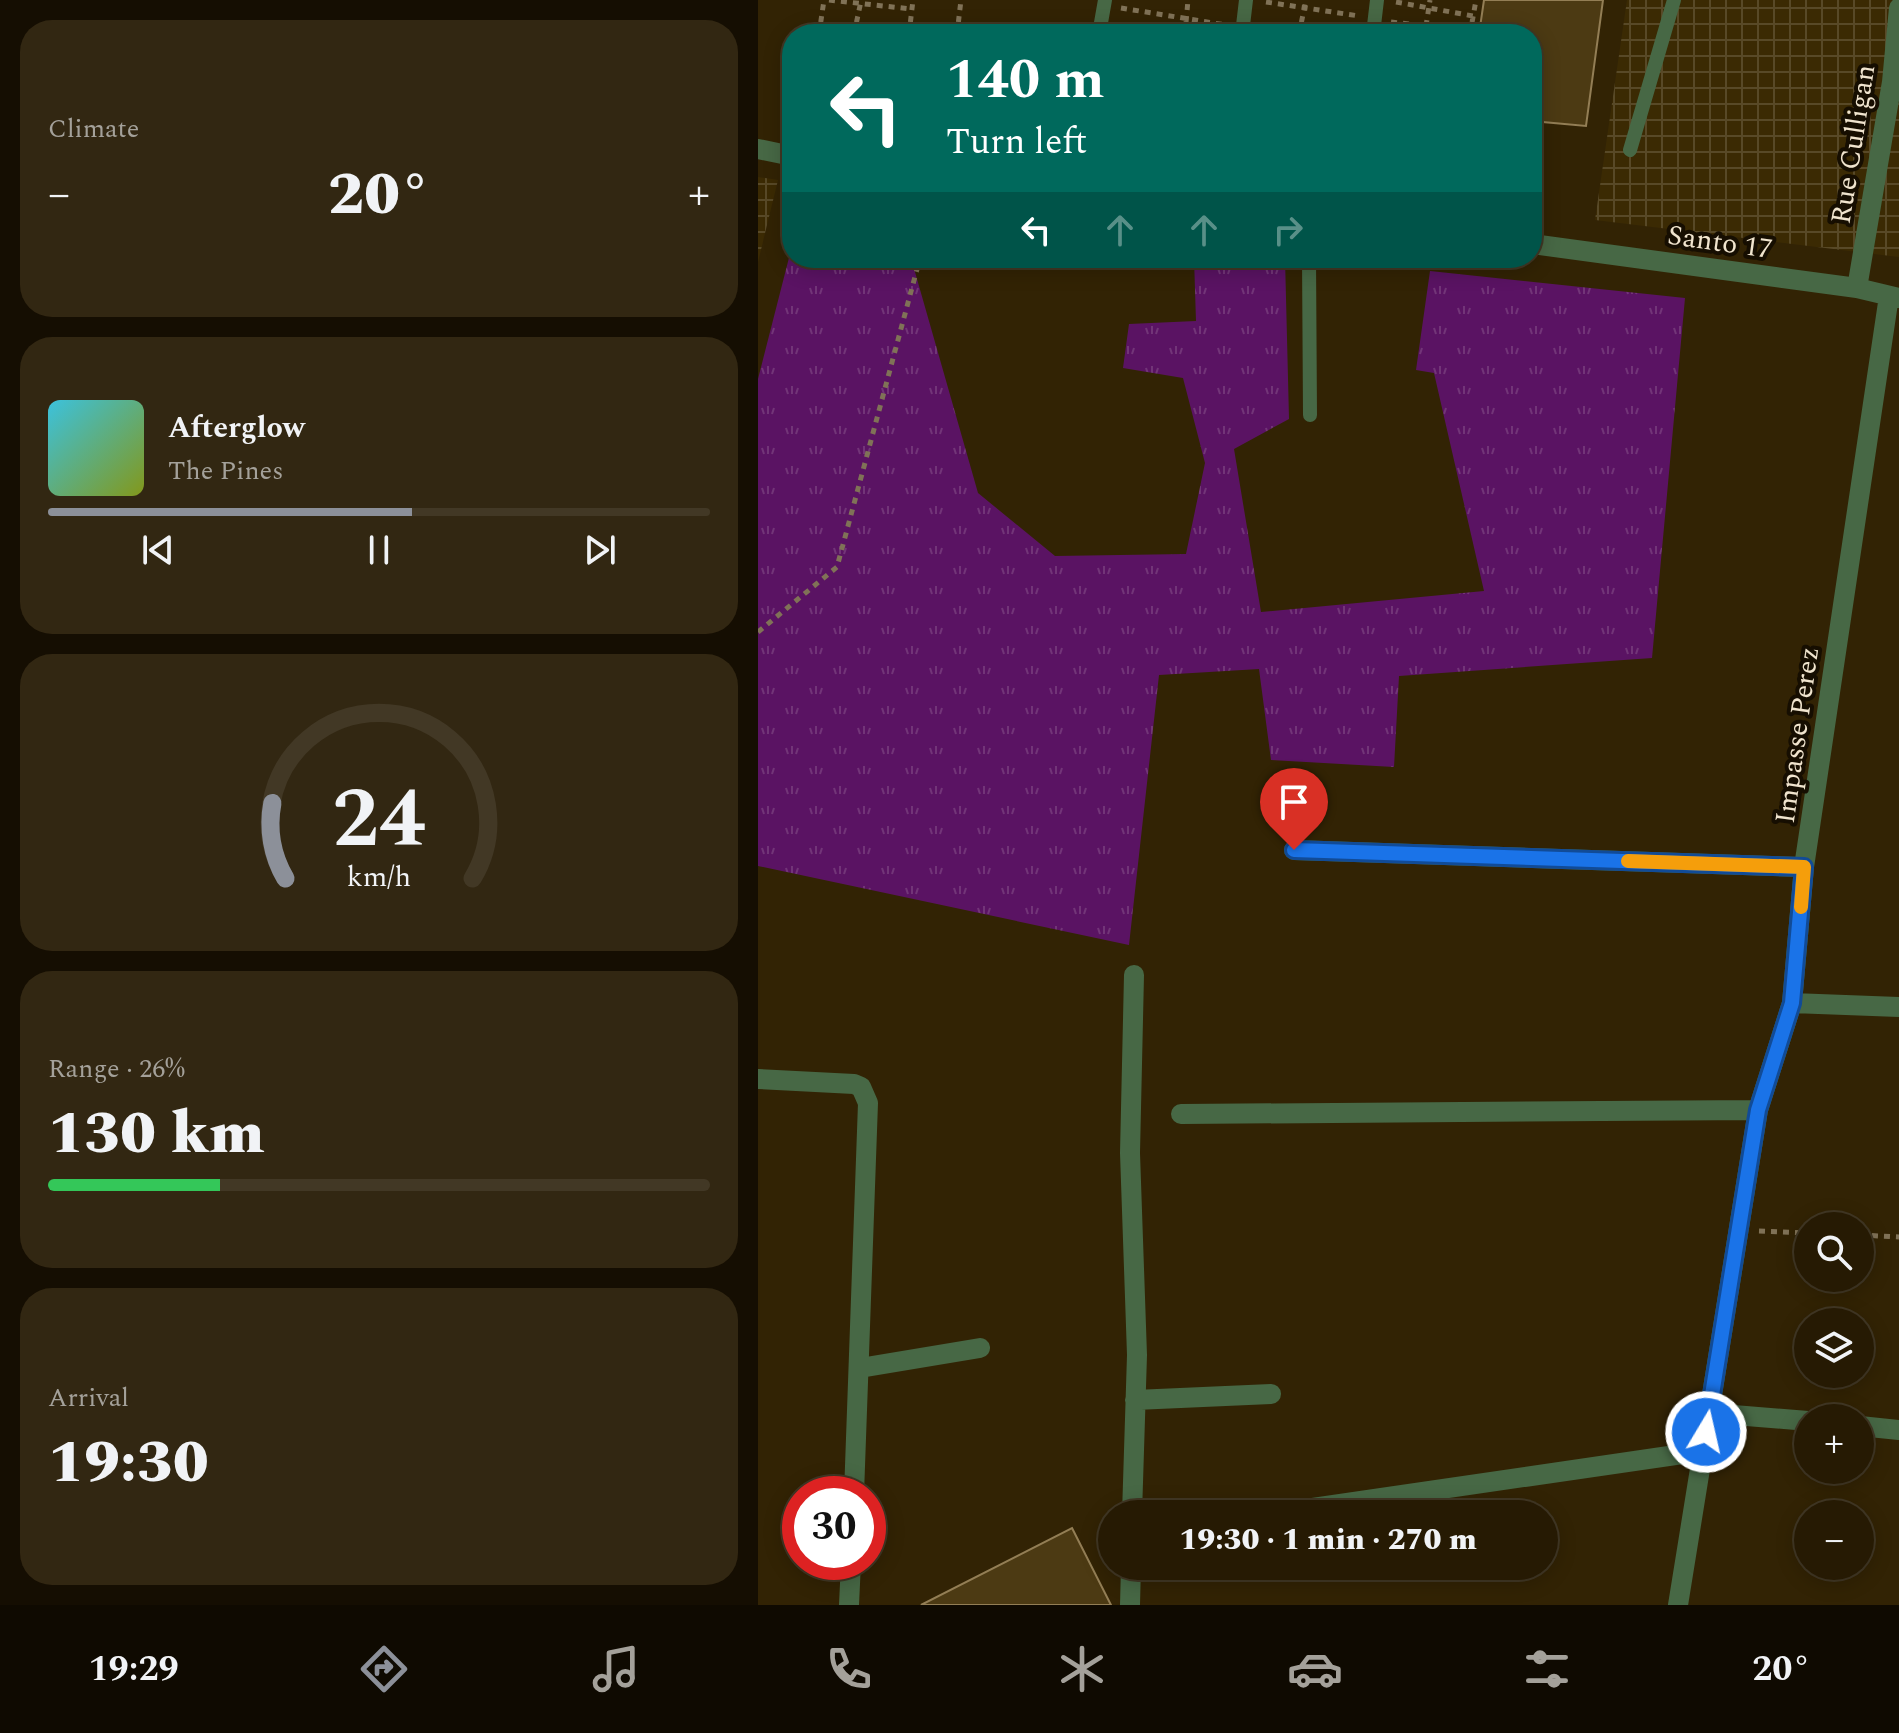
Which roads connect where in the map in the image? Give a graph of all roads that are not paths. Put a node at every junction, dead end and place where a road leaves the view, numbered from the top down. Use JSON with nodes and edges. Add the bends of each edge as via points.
{"nodes":[{"id":1,"x":1246,"y":0,"type":"edge"},
{"id":2,"x":1377,"y":0,"type":"edge"},
{"id":3,"x":1674,"y":0,"type":"edge"},
{"id":4,"x":1105,"y":3,"type":"edge"},
{"id":5,"x":1899,"y":8,"type":"edge"},
{"id":6,"x":1101,"y":24,"type":"edge"},
{"id":7,"x":1243,"y":24,"type":"edge"},
{"id":8,"x":1374,"y":24,"type":"edge"},
{"id":9,"x":1896,"y":82,"type":"edge"},
{"id":10,"x":758,"y":149,"type":"edge"},
{"id":11,"x":1630,"y":150,"type":"dead end"},
{"id":12,"x":782,"y":154,"type":"edge"},
{"id":13,"x":1542,"y":245,"type":"edge"},
{"id":14,"x":1309,"y":268,"type":"edge"},
{"id":15,"x":1857,"y":288,"type":"junction"},
{"id":16,"x":1894,"y":297,"type":"edge"},
{"id":17,"x":1310,"y":415,"type":"dead end"},
{"id":18,"x":1294,"y":850,"type":"dead end"},
{"id":19,"x":1804,"y":867,"type":"junction"},
{"id":20,"x":1134,"y":975,"type":"dead end"},
{"id":21,"x":1792,"y":1003,"type":"junction"},
{"id":22,"x":1899,"y":1007,"type":"edge"},
{"id":23,"x":758,"y":1079,"type":"edge"},
{"id":24,"x":1758,"y":1110,"type":"junction"},
{"id":25,"x":1181,"y":1114,"type":"dead end"},
{"id":26,"x":980,"y":1348,"type":"dead end"},
{"id":27,"x":860,"y":1368,"type":"junction"},
{"id":28,"x":1271,"y":1394,"type":"dead end"},
{"id":29,"x":1135,"y":1400,"type":"junction"},
{"id":30,"x":1709,"y":1413,"type":"junction"},
{"id":31,"x":1794,"y":1420,"type":"edge"},
{"id":32,"x":1874,"y":1427,"type":"edge"},
{"id":33,"x":1899,"y":1430,"type":"edge"},
{"id":34,"x":1703,"y":1451,"type":"junction"},
{"id":35,"x":855,"y":1476,"type":"edge"},
{"id":36,"x":1132,"y":1500,"type":"edge"},
{"id":37,"x":1366,"y":1500,"type":"edge"},
{"id":38,"x":850,"y":1580,"type":"edge"},
{"id":39,"x":849,"y":1605,"type":"edge"},
{"id":40,"x":1678,"y":1605,"type":"edge"}],
"edges":[{"from":1,"to":7,"type":"lane"},
{"from":2,"to":8,"type":"lane"},
{"from":3,"to":11,"type":"lane"},
{"from":4,"to":6,"type":"lane"},
{"from":5,"to":9,"type":"street","name":"Rue Culligan"},
{"from":9,"to":15,"type":"street","name":"Rue Culligan"},
{"from":10,"to":12,"type":"street"},
{"from":13,"to":15,"type":"street","name":"Santo 17"},
{"from":14,"to":17,"type":"lane"},
{"from":15,"to":16,"type":"street","name":"Santo 17"},
{"from":16,"to":19,"type":"street","name":"Impasse Perez"},
{"from":18,"to":19,"type":"street"},
{"from":19,"to":21,"type":"street","name":"Impasse Perez"},
{"from":20,"to":29,"type":"street","via":[[1130,1153]]},
{"from":21,"to":22,"type":"street"},
{"from":21,"to":24,"type":"street","name":"Impasse Perez"},
{"from":23,"to":27,"type":"street","via":[[854,1084],[866,1093]]},
{"from":24,"to":25,"type":"street"},
{"from":24,"to":30,"type":"street","name":"Impasse Perez"},
{"from":26,"to":27,"type":"street"},
{"from":27,"to":35,"type":"street"},
{"from":28,"to":29,"type":"street"},
{"from":29,"to":36,"type":"street"},
{"from":30,"to":31,"type":"street"},
{"from":30,"to":34,"type":"street","name":"Impasse Perez"},
{"from":32,"to":33,"type":"street"},
{"from":34,"to":37,"type":"street"},
{"from":34,"to":40,"type":"street","name":"Impasse Perez"},
{"from":38,"to":39,"type":"street"}]}
